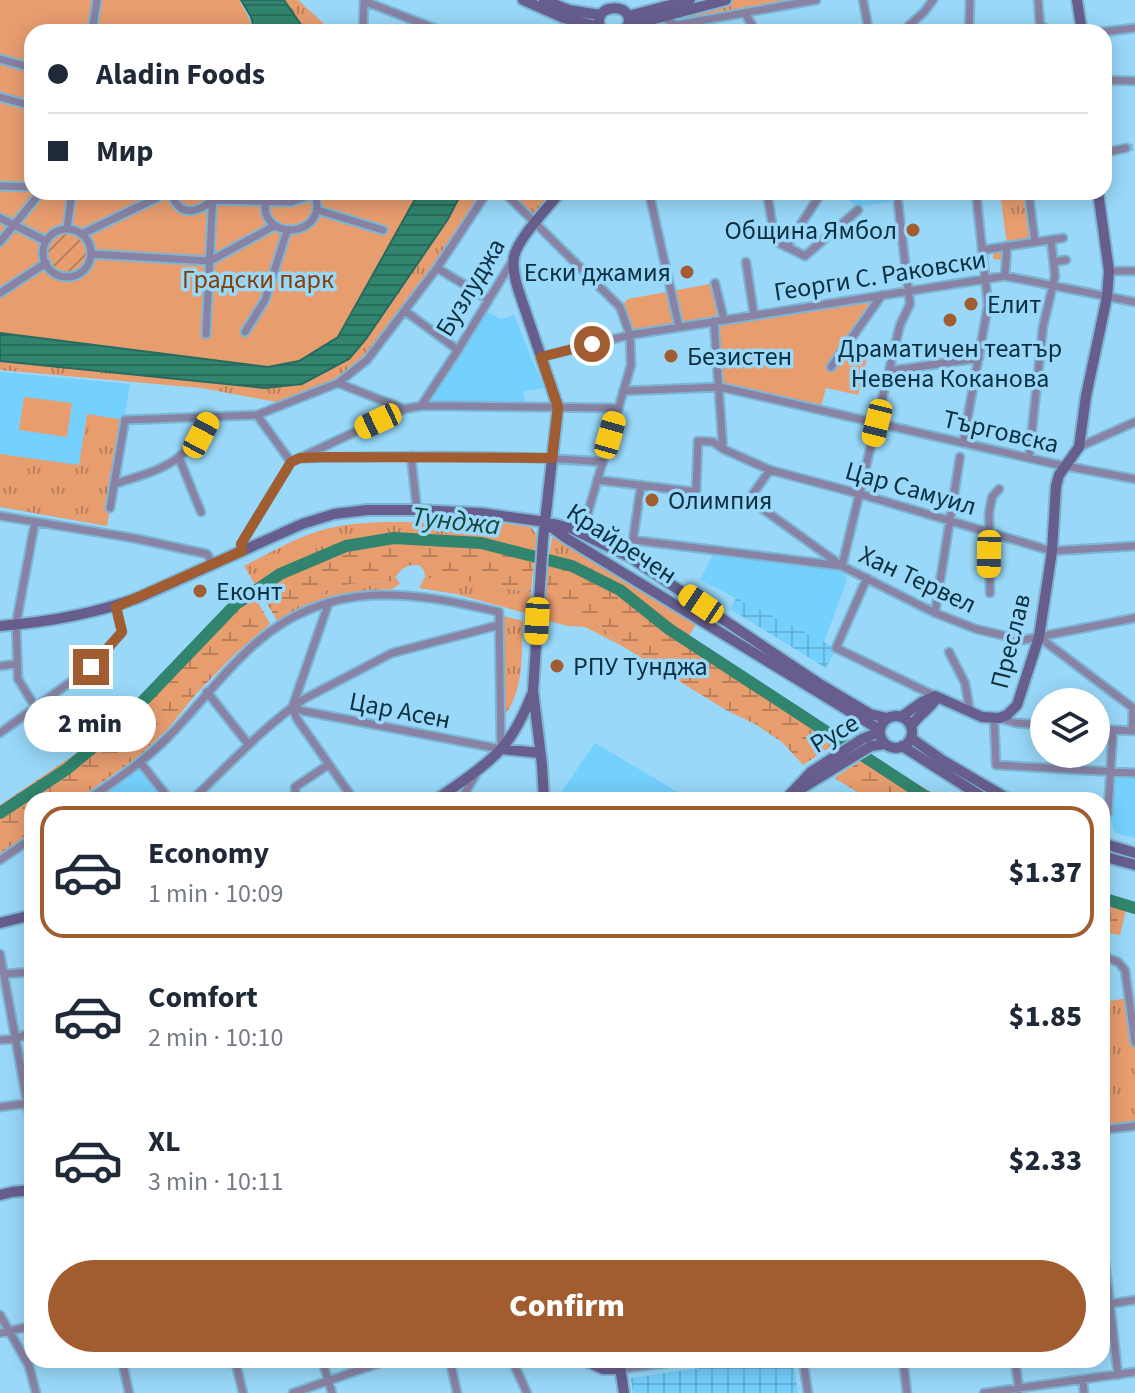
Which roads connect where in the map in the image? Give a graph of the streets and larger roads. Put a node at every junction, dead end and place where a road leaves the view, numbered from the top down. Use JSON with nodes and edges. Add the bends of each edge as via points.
{"nodes":[{"id":1,"x":97,"y":0,"type":"edge"},
{"id":2,"x":523,"y":0,"type":"edge"},
{"id":3,"x":544,"y":0,"type":"edge"},
{"id":4,"x":690,"y":0,"type":"edge"},
{"id":5,"x":726,"y":0,"type":"edge"},
{"id":6,"x":816,"y":0,"type":"edge"},
{"id":7,"x":863,"y":0,"type":"edge"},
{"id":8,"x":933,"y":0,"type":"edge"},
{"id":9,"x":970,"y":0,"type":"edge"},
{"id":10,"x":1038,"y":0,"type":"edge"},
{"id":11,"x":1077,"y":0,"type":"edge"},
{"id":12,"x":364,"y":1,"type":"edge"},
{"id":13,"x":614,"y":3,"type":"edge"},
{"id":14,"x":745,"y":13,"type":"junction"},
{"id":15,"x":600,"y":15,"type":"junction"},
{"id":16,"x":663,"y":17,"type":"junction"},
{"id":17,"x":93,"y":24,"type":"edge"},
{"id":18,"x":363,"y":24,"type":"edge"},
{"id":19,"x":423,"y":24,"type":"edge"},
{"id":20,"x":583,"y":24,"type":"edge"},
{"id":21,"x":601,"y":24,"type":"edge"},
{"id":22,"x":627,"y":24,"type":"edge"},
{"id":23,"x":674,"y":24,"type":"edge"},
{"id":24,"x":682,"y":24,"type":"edge"},
{"id":25,"x":751,"y":24,"type":"edge"},
{"id":26,"x":868,"y":24,"type":"edge"},
{"id":27,"x":911,"y":24,"type":"edge"},
{"id":28,"x":969,"y":24,"type":"edge"},
{"id":29,"x":1040,"y":24,"type":"edge"},
{"id":30,"x":1081,"y":24,"type":"edge"},
{"id":31,"x":1135,"y":28,"type":"edge"},
{"id":32,"x":1112,"y":31,"type":"edge"},
{"id":33,"x":0,"y":59,"type":"edge"},
{"id":34,"x":24,"y":66,"type":"edge"},
{"id":35,"x":1112,"y":80,"type":"edge"},
{"id":36,"x":1135,"y":81,"type":"edge"},
{"id":37,"x":0,"y":97,"type":"edge"},
{"id":38,"x":24,"y":104,"type":"edge"},
{"id":39,"x":1126,"y":148,"type":"tunnel mouth"},
{"id":40,"x":1112,"y":151,"type":"edge"},
{"id":41,"x":0,"y":186,"type":"edge"},
{"id":42,"x":24,"y":187,"type":"edge"},
{"id":43,"x":34,"y":200,"type":"edge"},
{"id":44,"x":71,"y":200,"type":"edge"},
{"id":45,"x":153,"y":200,"type":"edge"},
{"id":46,"x":174,"y":200,"type":"edge"},
{"id":47,"x":209,"y":200,"type":"edge"},
{"id":48,"x":212,"y":200,"type":"edge"},
{"id":49,"x":254,"y":200,"type":"edge"},
{"id":50,"x":296,"y":200,"type":"edge"},
{"id":51,"x":314,"y":200,"type":"edge"},
{"id":52,"x":482,"y":200,"type":"edge"},
{"id":53,"x":512,"y":200,"type":"edge"},
{"id":54,"x":551,"y":200,"type":"edge"},
{"id":55,"x":554,"y":200,"type":"edge"},
{"id":56,"x":651,"y":200,"type":"edge"},
{"id":57,"x":768,"y":200,"type":"edge"},
{"id":58,"x":817,"y":200,"type":"edge"},
{"id":59,"x":977,"y":200,"type":"edge"},
{"id":60,"x":1029,"y":200,"type":"edge"},
{"id":61,"x":1099,"y":200,"type":"edge"},
{"id":62,"x":265,"y":201,"type":"junction"},
{"id":63,"x":552,"y":203,"type":"junction"},
{"id":64,"x":898,"y":203,"type":"dead end"},
{"id":65,"x":317,"y":210,"type":"junction"},
{"id":66,"x":858,"y":210,"type":"dead end"},
{"id":67,"x":0,"y":218,"type":"edge"},
{"id":68,"x":535,"y":223,"type":"junction"},
{"id":69,"x":14,"y":225,"type":"junction"},
{"id":70,"x":274,"y":226,"type":"junction"},
{"id":71,"x":67,"y":229,"type":"junction"},
{"id":72,"x":383,"y":230,"type":"dead end"},
{"id":73,"x":287,"y":231,"type":"junction"},
{"id":74,"x":82,"y":234,"type":"junction"},
{"id":75,"x":1063,"y":238,"type":"dead end"},
{"id":76,"x":1051,"y":240,"type":"junction"},
{"id":77,"x":46,"y":241,"type":"junction"},
{"id":78,"x":0,"y":242,"type":"edge"},
{"id":79,"x":1035,"y":242,"type":"junction"},
{"id":80,"x":1007,"y":246,"type":"junction"},
{"id":81,"x":786,"y":247,"type":"junction"},
{"id":82,"x":982,"y":250,"type":"junction"},
{"id":83,"x":91,"y":254,"type":"junction"},
{"id":84,"x":513,"y":260,"type":"junction"},
{"id":85,"x":1066,"y":260,"type":"dead end"},
{"id":86,"x":210,"y":261,"type":"junction"},
{"id":87,"x":746,"y":262,"type":"dead end"},
{"id":88,"x":1054,"y":262,"type":"junction"},
{"id":89,"x":46,"y":263,"type":"junction"},
{"id":90,"x":437,"y":268,"type":"junction"},
{"id":91,"x":1109,"y":271,"type":"junction"},
{"id":92,"x":1135,"y":271,"type":"edge"},
{"id":93,"x":1005,"y":276,"type":"junction"},
{"id":94,"x":986,"y":279,"type":"junction"},
{"id":95,"x":715,"y":283,"type":"dead end"},
{"id":96,"x":1053,"y":286,"type":"junction"},
{"id":97,"x":909,"y":291,"type":"junction"},
{"id":98,"x":0,"y":293,"type":"edge"},
{"id":99,"x":882,"y":295,"type":"junction"},
{"id":100,"x":1107,"y":297,"type":"junction"},
{"id":101,"x":488,"y":299,"type":"junction"},
{"id":102,"x":1135,"y":302,"type":"edge"},
{"id":103,"x":405,"y":311,"type":"junction"},
{"id":104,"x":754,"y":315,"type":"junction"},
{"id":105,"x":724,"y":320,"type":"junction"},
{"id":106,"x":714,"y":321,"type":"junction"},
{"id":107,"x":679,"y":327,"type":"junction"},
{"id":108,"x":245,"y":332,"type":"dead end"},
{"id":109,"x":206,"y":334,"type":"dead end"},
{"id":110,"x":630,"y":335,"type":"junction"},
{"id":111,"x":458,"y":350,"type":"junction"},
{"id":112,"x":541,"y":357,"type":"junction"},
{"id":113,"x":979,"y":358,"type":"junction"},
{"id":114,"x":831,"y":367,"type":"dead end"},
{"id":115,"x":889,"y":371,"type":"junction"},
{"id":116,"x":338,"y":383,"type":"junction"},
{"id":117,"x":720,"y":387,"type":"junction"},
{"id":118,"x":623,"y":391,"type":"junction"},
{"id":119,"x":421,"y":406,"type":"junction"},
{"id":120,"x":558,"y":407,"type":"junction"},
{"id":121,"x":618,"y":408,"type":"junction"},
{"id":122,"x":404,"y":409,"type":"junction"},
{"id":123,"x":257,"y":415,"type":"junction"},
{"id":124,"x":210,"y":417,"type":"junction"},
{"id":125,"x":1135,"y":422,"type":"edge"},
{"id":126,"x":877,"y":423,"type":"junction"},
{"id":127,"x":963,"y":443,"type":"junction"},
{"id":128,"x":1079,"y":447,"type":"junction"},
{"id":129,"x":723,"y":449,"type":"junction"},
{"id":130,"x":411,"y":456,"type":"junction"},
{"id":131,"x":960,"y":457,"type":"dead end"},
{"id":132,"x":179,"y":458,"type":"junction"},
{"id":133,"x":300,"y":458,"type":"junction"},
{"id":134,"x":552,"y":458,"type":"junction"},
{"id":135,"x":1029,"y":458,"type":"junction"},
{"id":136,"x":291,"y":462,"type":"junction"},
{"id":137,"x":602,"y":462,"type":"junction"},
{"id":138,"x":1064,"y":466,"type":"junction"},
{"id":139,"x":770,"y":470,"type":"junction"},
{"id":140,"x":1135,"y":479,"type":"edge"},
{"id":141,"x":597,"y":480,"type":"junction"},
{"id":142,"x":114,"y":484,"type":"junction"},
{"id":143,"x":641,"y":485,"type":"junction"},
{"id":144,"x":999,"y":489,"type":"dead end"},
{"id":145,"x":860,"y":494,"type":"junction"},
{"id":146,"x":110,"y":508,"type":"dead end"},
{"id":147,"x":417,"y":510,"type":"junction"},
{"id":148,"x":201,"y":512,"type":"dead end"},
{"id":149,"x":0,"y":516,"type":"edge"},
{"id":150,"x":950,"y":521,"type":"junction"},
{"id":151,"x":35,"y":522,"type":"junction"},
{"id":152,"x":546,"y":522,"type":"junction"},
{"id":153,"x":584,"y":526,"type":"dead end"},
{"id":154,"x":990,"y":532,"type":"junction"},
{"id":155,"x":1135,"y":546,"type":"edge"},
{"id":156,"x":242,"y":551,"type":"junction"},
{"id":157,"x":1052,"y":551,"type":"junction"},
{"id":158,"x":213,"y":564,"type":"junction"},
{"id":159,"x":842,"y":566,"type":"junction"},
{"id":160,"x":867,"y":578,"type":"junction"},
{"id":161,"x":990,"y":593,"type":"dead end"},
{"id":162,"x":329,"y":602,"type":"junction"},
{"id":163,"x":116,"y":607,"type":"junction"},
{"id":164,"x":935,"y":613,"type":"junction"},
{"id":165,"x":1135,"y":618,"type":"edge"},
{"id":166,"x":16,"y":624,"type":"junction"},
{"id":167,"x":499,"y":625,"type":"junction"},
{"id":168,"x":0,"y":626,"type":"edge"},
{"id":169,"x":1039,"y":637,"type":"junction"},
{"id":170,"x":949,"y":652,"type":"dead end"},
{"id":171,"x":17,"y":664,"type":"junction"},
{"id":172,"x":0,"y":666,"type":"edge"},
{"id":173,"x":533,"y":691,"type":"junction"},
{"id":174,"x":207,"y":692,"type":"junction"},
{"id":175,"x":936,"y":697,"type":"junction"},
{"id":176,"x":292,"y":707,"type":"junction"},
{"id":177,"x":957,"y":707,"type":"junction"},
{"id":178,"x":36,"y":708,"type":"junction"},
{"id":179,"x":970,"y":712,"type":"junction"},
{"id":180,"x":919,"y":715,"type":"junction"},
{"id":181,"x":901,"y":717,"type":"junction"},
{"id":182,"x":859,"y":718,"type":"junction"},
{"id":183,"x":887,"y":718,"type":"junction"},
{"id":184,"x":997,"y":718,"type":"junction"},
{"id":185,"x":1030,"y":724,"type":"edge"},
{"id":186,"x":1110,"y":730,"type":"edge"},
{"id":187,"x":1113,"y":730,"type":"junction"},
{"id":188,"x":880,"y":731,"type":"junction"},
{"id":189,"x":1134,"y":731,"type":"edge"},
{"id":190,"x":911,"y":732,"type":"junction"},
{"id":191,"x":0,"y":733,"type":"edge"},
{"id":192,"x":865,"y":741,"type":"junction"},
{"id":193,"x":885,"y":744,"type":"junction"},
{"id":194,"x":249,"y":745,"type":"junction"},
{"id":195,"x":902,"y":746,"type":"junction"},
{"id":196,"x":501,"y":749,"type":"junction"},
{"id":197,"x":540,"y":753,"type":"junction"},
{"id":198,"x":140,"y":762,"type":"junction"},
{"id":199,"x":328,"y":765,"type":"junction"},
{"id":200,"x":479,"y":768,"type":"junction"},
{"id":201,"x":1111,"y":772,"type":"junction"},
{"id":202,"x":1135,"y":773,"type":"edge"},
{"id":203,"x":98,"y":792,"type":"edge"},
{"id":204,"x":164,"y":792,"type":"edge"},
{"id":205,"x":200,"y":792,"type":"edge"},
{"id":206,"x":295,"y":792,"type":"edge"},
{"id":207,"x":348,"y":792,"type":"edge"},
{"id":208,"x":447,"y":792,"type":"edge"},
{"id":209,"x":466,"y":792,"type":"edge"},
{"id":210,"x":543,"y":792,"type":"edge"},
{"id":211,"x":795,"y":792,"type":"edge"},
{"id":212,"x":974,"y":792,"type":"edge"},
{"id":213,"x":996,"y":792,"type":"edge"},
{"id":214,"x":1110,"y":792,"type":"edge"},
{"id":215,"x":24,"y":844,"type":"edge"},
{"id":216,"x":1110,"y":845,"type":"edge"},
{"id":217,"x":1135,"y":853,"type":"edge"},
{"id":218,"x":1110,"y":858,"type":"edge"},
{"id":219,"x":0,"y":860,"type":"edge"},
{"id":220,"x":1135,"y":865,"type":"edge"},
{"id":221,"x":24,"y":917,"type":"edge"},
{"id":222,"x":0,"y":923,"type":"edge"},
{"id":223,"x":0,"y":954,"type":"edge"},
{"id":224,"x":1110,"y":959,"type":"edge"},
{"id":225,"x":24,"y":973,"type":"edge"},
{"id":226,"x":4,"y":974,"type":"junction"},
{"id":227,"x":24,"y":1035,"type":"edge"},
{"id":228,"x":15,"y":1039,"type":"junction"},
{"id":229,"x":0,"y":1040,"type":"edge"},
{"id":230,"x":1135,"y":1042,"type":"edge"},
{"id":231,"x":24,"y":1077,"type":"edge"},
{"id":232,"x":24,"y":1104,"type":"edge"},
{"id":233,"x":0,"y":1107,"type":"edge"},
{"id":234,"x":1135,"y":1126,"type":"edge"},
{"id":235,"x":1110,"y":1129,"type":"edge"},
{"id":236,"x":24,"y":1191,"type":"edge"},
{"id":237,"x":0,"y":1195,"type":"edge"},
{"id":238,"x":1135,"y":1300,"type":"edge"},
{"id":239,"x":1110,"y":1303,"type":"edge"},
{"id":240,"x":0,"y":1315,"type":"edge"},
{"id":241,"x":24,"y":1328,"type":"edge"},
{"id":242,"x":1110,"y":1328,"type":"edge"},
{"id":243,"x":10,"y":1331,"type":"junction"},
{"id":244,"x":0,"y":1333,"type":"edge"},
{"id":245,"x":24,"y":1357,"type":"edge"},
{"id":246,"x":30,"y":1368,"type":"edge"},
{"id":247,"x":124,"y":1368,"type":"edge"},
{"id":248,"x":237,"y":1368,"type":"edge"},
{"id":249,"x":325,"y":1368,"type":"edge"},
{"id":250,"x":366,"y":1368,"type":"edge"},
{"id":251,"x":451,"y":1368,"type":"edge"},
{"id":252,"x":516,"y":1368,"type":"edge"},
{"id":253,"x":620,"y":1368,"type":"edge"},
{"id":254,"x":804,"y":1368,"type":"edge"},
{"id":255,"x":904,"y":1368,"type":"edge"},
{"id":256,"x":1016,"y":1368,"type":"edge"},
{"id":257,"x":1135,"y":1372,"type":"edge"},
{"id":258,"x":1118,"y":1375,"type":"junction"},
{"id":259,"x":1083,"y":1380,"type":"junction"},
{"id":260,"x":329,"y":1381,"type":"junction"},
{"id":261,"x":1019,"y":1391,"type":"edge"},
{"id":262,"x":36,"y":1393,"type":"edge"},
{"id":263,"x":129,"y":1393,"type":"edge"},
{"id":264,"x":243,"y":1393,"type":"edge"},
{"id":265,"x":293,"y":1393,"type":"edge"},
{"id":266,"x":332,"y":1393,"type":"edge"},
{"id":267,"x":456,"y":1393,"type":"edge"},
{"id":268,"x":527,"y":1393,"type":"edge"},
{"id":269,"x":624,"y":1393,"type":"edge"},
{"id":270,"x":808,"y":1393,"type":"edge"},
{"id":271,"x":907,"y":1393,"type":"edge"},
{"id":272,"x":984,"y":1393,"type":"edge"},
{"id":273,"x":1084,"y":1393,"type":"edge"}],
"edges":[{"from":1,"to":17,"type":"street"},
{"from":2,"to":20,"type":"street"},
{"from":3,"to":15,"type":"street"},
{"from":4,"to":22,"type":"street"},
{"from":5,"to":16,"type":"street"},
{"from":6,"to":14,"type":"street"},
{"from":7,"to":26,"type":"street"},
{"from":8,"to":27,"type":"street"},
{"from":9,"to":28,"type":"street"},
{"from":10,"to":29,"type":"street"},
{"from":11,"to":30,"type":"street"},
{"from":12,"to":18,"type":"street"},
{"from":12,"to":19,"type":"street"},
{"from":13,"to":15,"type":"street"},
{"from":13,"to":22,"type":"street","via":[[622,8]]},
{"from":14,"to":24,"type":"street"},
{"from":14,"to":25,"type":"street"},
{"from":15,"to":21,"type":"street"},
{"from":16,"to":22,"type":"street"},
{"from":16,"to":23,"type":"street"},
{"from":31,"to":32,"type":"street"},
{"from":33,"to":34,"type":"street"},
{"from":35,"to":36,"type":"street"},
{"from":37,"to":38,"type":"street"},
{"from":39,"to":40,"type":"street"},
{"from":41,"to":42,"type":"street"},
{"from":43,"to":69,"type":"street"},
{"from":44,"to":71,"type":"street"},
{"from":45,"to":74,"type":"street"},
{"from":46,"to":47,"type":"street","via":[[189,211],[201,209]]},
{"from":48,"to":86,"type":"street"},
{"from":49,"to":62,"type":"street"},
{"from":50,"to":62,"type":"street"},
{"from":51,"to":65,"type":"street"},
{"from":52,"to":90,"type":"street"},
{"from":53,"to":68,"type":"street"},
{"from":54,"to":63,"type":"street"},
{"from":55,"to":63,"type":"street","name":"Бузлуджа"},
{"from":56,"to":107,"type":"street"},
{"from":57,"to":81,"type":"street","via":[[775,241]]},
{"from":58,"to":81,"type":"street"},
{"from":59,"to":82,"type":"street"},
{"from":60,"to":79,"type":"street"},
{"from":61,"to":91,"type":"street"},
{"from":62,"to":70,"type":"street"},
{"from":63,"to":68,"type":"street","name":"Бузлуджа"},
{"from":64,"to":97,"type":"street"},
{"from":65,"to":72,"type":"street"},
{"from":65,"to":73,"type":"street","via":[[301,229]]},
{"from":66,"to":81,"type":"street","via":[[805,256]]},
{"from":67,"to":69,"type":"street"},
{"from":68,"to":84,"type":"street","name":"Бузлуджа"},
{"from":68,"to":110,"type":"street","via":[[620,307]]},
{"from":69,"to":77,"type":"street"},
{"from":69,"to":78,"type":"street"},
{"from":70,"to":73,"type":"street"},
{"from":70,"to":86,"type":"street"},
{"from":71,"to":74,"type":"street"},
{"from":71,"to":77,"type":"street"},
{"from":73,"to":108,"type":"street","via":[[265,300]]},
{"from":74,"to":83,"type":"street"},
{"from":75,"to":76,"type":"street"},
{"from":76,"to":79,"type":"street"},
{"from":76,"to":88,"type":"street"},
{"from":77,"to":89,"type":"street"},
{"from":79,"to":80,"type":"street"},
{"from":80,"to":82,"type":"street"},
{"from":80,"to":93,"type":"street"},
{"from":82,"to":94,"type":"street"},
{"from":83,"to":86,"type":"street"},
{"from":83,"to":89,"type":"street","via":[[85,268],[72,276],[57,274]]},
{"from":84,"to":101,"type":"street","name":"Бузлуджа"},
{"from":84,"to":112,"type":"street"},
{"from":85,"to":88,"type":"street"},
{"from":86,"to":109,"type":"street"},
{"from":87,"to":104,"type":"street"},
{"from":88,"to":96,"type":"street"},
{"from":89,"to":98,"type":"street"},
{"from":90,"to":101,"type":"street"},
{"from":90,"to":103,"type":"street"},
{"from":91,"to":92,"type":"street"},
{"from":91,"to":100,"type":"street"},
{"from":93,"to":94,"type":"street","name":"Георги С. Раковски"},
{"from":93,"to":96,"type":"street","name":"Георги С. Раковски"},
{"from":94,"to":97,"type":"street","name":"Георги С. Раковски"},
{"from":94,"to":113,"type":"street","via":[[988,305]]},
{"from":95,"to":105,"type":"street"},
{"from":96,"to":100,"type":"street","name":"Георги С. Раковски"},
{"from":96,"to":135,"type":"street","via":[[1043,327]]},
{"from":97,"to":99,"type":"street","name":"Георги С. Раковски"},
{"from":97,"to":115,"type":"street","via":[[910,304]]},
{"from":99,"to":104,"type":"street","name":"Георги С. Раковски"},
{"from":99,"to":114,"type":"street"},
{"from":100,"to":102,"type":"street","name":"Георги С. Раковски"},
{"from":100,"to":128,"type":"street"},
{"from":101,"to":111,"type":"street","name":"Бузлуджа"},
{"from":103,"to":111,"type":"street"},
{"from":103,"to":116,"type":"street","via":[[367,360]]},
{"from":104,"to":105,"type":"street","name":"Георги С. Раковски"},
{"from":105,"to":106,"type":"street","name":"Георги С. Раковски"},
{"from":106,"to":107,"type":"street","name":"Георги С. Раковски"},
{"from":106,"to":117,"type":"street"},
{"from":107,"to":110,"type":"street","name":"Георги С. Раковски"},
{"from":110,"to":112,"type":"street","name":"Георги С. Раковски"},
{"from":110,"to":118,"type":"street","via":[[631,365]]},
{"from":111,"to":119,"type":"street","name":"Бузлуджа"},
{"from":112,"to":120,"type":"street"},
{"from":113,"to":115,"type":"street"},
{"from":113,"to":127,"type":"street"},
{"from":115,"to":126,"type":"street"},
{"from":116,"to":122,"type":"street"},
{"from":116,"to":123,"type":"street"},
{"from":117,"to":118,"type":"street","name":"Търговска"},
{"from":117,"to":126,"type":"street","name":"Търговска"},
{"from":117,"to":129,"type":"street"},
{"from":118,"to":121,"type":"street"},
{"from":119,"to":120,"type":"street"},
{"from":119,"to":122,"type":"street"},
{"from":120,"to":121,"type":"street"},
{"from":120,"to":134,"type":"street"},
{"from":121,"to":137,"type":"street"},
{"from":122,"to":133,"type":"street"},
{"from":123,"to":124,"type":"street"},
{"from":123,"to":136,"type":"street"},
{"from":124,"to":132,"type":"street"},
{"from":124,"to":142,"type":"street","via":[[125,420]]},
{"from":125,"to":128,"type":"street"},
{"from":126,"to":127,"type":"street","name":"Търговска"},
{"from":126,"to":145,"type":"street"},
{"from":127,"to":135,"type":"street","name":"Търговска"},
{"from":128,"to":138,"type":"street","name":"Преслав"},
{"from":129,"to":139,"type":"street","name":"Цар Самуил"},
{"from":129,"to":143,"type":"street","via":[[698,441],[696,492]]},
{"from":130,"to":133,"type":"street"},
{"from":130,"to":134,"type":"street"},
{"from":130,"to":147,"type":"street"},
{"from":131,"to":150,"type":"street"},
{"from":132,"to":142,"type":"street","via":[[161,470]]},
{"from":132,"to":148,"type":"street"},
{"from":133,"to":136,"type":"street"},
{"from":134,"to":137,"type":"street"},
{"from":134,"to":152,"type":"street"},
{"from":135,"to":138,"type":"street","name":"Търговска"},
{"from":136,"to":156,"type":"street","via":[[241,544]]},
{"from":137,"to":141,"type":"street"},
{"from":138,"to":140,"type":"street","name":"Търговска"},
{"from":138,"to":157,"type":"street","name":"Преслав","via":[[1056,486]]},
{"from":139,"to":145,"type":"street","name":"Цар Самуил"},
{"from":139,"to":159,"type":"street","via":[[752,495],[753,502]]},
{"from":141,"to":143,"type":"street"},
{"from":141,"to":153,"type":"street"},
{"from":142,"to":146,"type":"street"},
{"from":143,"to":159,"type":"street","name":"Хан Тервел","via":[[633,540]]},
{"from":144,"to":154,"type":"street","via":[[992,497]]},
{"from":145,"to":150,"type":"street","name":"Цар Самуил"},
{"from":145,"to":159,"type":"street"},
{"from":147,"to":152,"type":"street"},
{"from":147,"to":156,"type":"street","via":[[334,514]]},
{"from":149,"to":151,"type":"street"},
{"from":150,"to":154,"type":"street","name":"Цар Самуил"},
{"from":150,"to":164,"type":"street"},
{"from":151,"to":158,"type":"street","via":[[207,554]]},
{"from":151,"to":166,"type":"street"},
{"from":152,"to":173,"type":"street"},
{"from":152,"to":182,"type":"street","name":"Крайречен"},
{"from":152,"to":183,"type":"street","name":"Крайречен","via":[[630,557],[818,683],[870,714]]},
{"from":154,"to":157,"type":"street","name":"Цар Самуил"},
{"from":154,"to":161,"type":"street"},
{"from":155,"to":157,"type":"street","name":"Цар Самуил"},
{"from":156,"to":158,"type":"street"},
{"from":157,"to":169,"type":"street","name":"Преслав"},
{"from":158,"to":163,"type":"street"},
{"from":159,"to":160,"type":"street","name":"Хан Тервел"},
{"from":160,"to":164,"type":"street","name":"Хан Тервел"},
{"from":160,"to":175,"type":"street","via":[[836,648]]},
{"from":162,"to":167,"type":"street","via":[[389,593],[450,600],[499,612]]},
{"from":162,"to":174,"type":"street","via":[[277,626]]},
{"from":162,"to":176,"type":"street"},
{"from":163,"to":166,"type":"street"},
{"from":163,"to":178,"type":"street","via":[[122,632],[91,667]]},
{"from":164,"to":169,"type":"street","name":"Хан Тервел","via":[[1023,640]]},
{"from":165,"to":169,"type":"street","name":"Хан Тервел"},
{"from":166,"to":168,"type":"street"},
{"from":166,"to":171,"type":"street"},
{"from":167,"to":176,"type":"street","via":[[392,653]]},
{"from":167,"to":196,"type":"street"},
{"from":169,"to":184,"type":"street","name":"Преслав","via":[[1017,705]]},
{"from":169,"to":189,"type":"street","via":[[1133,708]]},
{"from":170,"to":179,"type":"street","via":[[965,683]]},
{"from":171,"to":172,"type":"street"},
{"from":171,"to":178,"type":"street","via":[[18,679]]},
{"from":173,"to":196,"type":"street"},
{"from":173,"to":197,"type":"street"},
{"from":174,"to":194,"type":"street"},
{"from":174,"to":198,"type":"street"},
{"from":175,"to":177,"type":"street"},
{"from":175,"to":180,"type":"street"},
{"from":175,"to":181,"type":"street"},
{"from":176,"to":194,"type":"street"},
{"from":176,"to":196,"type":"street","name":"Цар Асен"},
{"from":176,"to":199,"type":"street"},
{"from":177,"to":179,"type":"street"},
{"from":177,"to":180,"type":"street"},
{"from":178,"to":191,"type":"street"},
{"from":179,"to":184,"type":"street"},
{"from":180,"to":190,"type":"street"},
{"from":181,"to":183,"type":"street"},
{"from":181,"to":190,"type":"street"},
{"from":182,"to":188,"type":"street","name":"Крайречен"},
{"from":182,"to":192,"type":"street"},
{"from":183,"to":188,"type":"street"},
{"from":184,"to":185,"type":"street"},
{"from":184,"to":201,"type":"street","via":[[996,765]]},
{"from":186,"to":187,"type":"street"},
{"from":187,"to":189,"type":"street"},
{"from":187,"to":201,"type":"street"},
{"from":188,"to":192,"type":"street","name":"Русе"},
{"from":188,"to":193,"type":"street"},
{"from":190,"to":195,"type":"street"},
{"from":190,"to":213,"type":"street","via":[[942,760]]},
{"from":192,"to":193,"type":"street","name":"Русе"},
{"from":192,"to":211,"type":"street","name":"Русе"},
{"from":193,"to":195,"type":"street"},
{"from":194,"to":205,"type":"street"},
{"from":195,"to":212,"type":"street"},
{"from":196,"to":197,"type":"street"},
{"from":196,"to":200,"type":"street"},
{"from":197,"to":210,"type":"street"},
{"from":198,"to":203,"type":"street"},
{"from":198,"to":204,"type":"street"},
{"from":199,"to":206,"type":"street"},
{"from":199,"to":207,"type":"street"},
{"from":200,"to":208,"type":"street"},
{"from":200,"to":209,"type":"street"},
{"from":201,"to":202,"type":"street"},
{"from":201,"to":214,"type":"street"},
{"from":215,"to":219,"type":"street"},
{"from":216,"to":217,"type":"street"},
{"from":218,"to":220,"type":"street"},
{"from":221,"to":222,"type":"street"},
{"from":223,"to":226,"type":"street"},
{"from":224,"to":230,"type":"street","via":[[1125,970]]},
{"from":225,"to":226,"type":"street"},
{"from":226,"to":228,"type":"street"},
{"from":227,"to":228,"type":"street"},
{"from":228,"to":229,"type":"street"},
{"from":228,"to":231,"type":"street"},
{"from":232,"to":233,"type":"street"},
{"from":234,"to":235,"type":"street"},
{"from":236,"to":237,"type":"street"},
{"from":238,"to":239,"type":"street"},
{"from":240,"to":243,"type":"street"},
{"from":241,"to":243,"type":"street"},
{"from":242,"to":258,"type":"street"},
{"from":243,"to":244,"type":"street"},
{"from":243,"to":245,"type":"street"},
{"from":246,"to":262,"type":"street"},
{"from":247,"to":263,"type":"street"},
{"from":248,"to":264,"type":"street"},
{"from":249,"to":260,"type":"street"},
{"from":250,"to":260,"type":"street"},
{"from":251,"to":267,"type":"street"},
{"from":252,"to":268,"type":"street"},
{"from":253,"to":269,"type":"street"},
{"from":254,"to":270,"type":"street"},
{"from":255,"to":271,"type":"street"},
{"from":256,"to":261,"type":"street"},
{"from":257,"to":258,"type":"street"},
{"from":258,"to":259,"type":"street"},
{"from":259,"to":261,"type":"street"},
{"from":259,"to":273,"type":"street"},
{"from":260,"to":265,"type":"street"},
{"from":260,"to":266,"type":"street"},
{"from":261,"to":272,"type":"street"}]}
